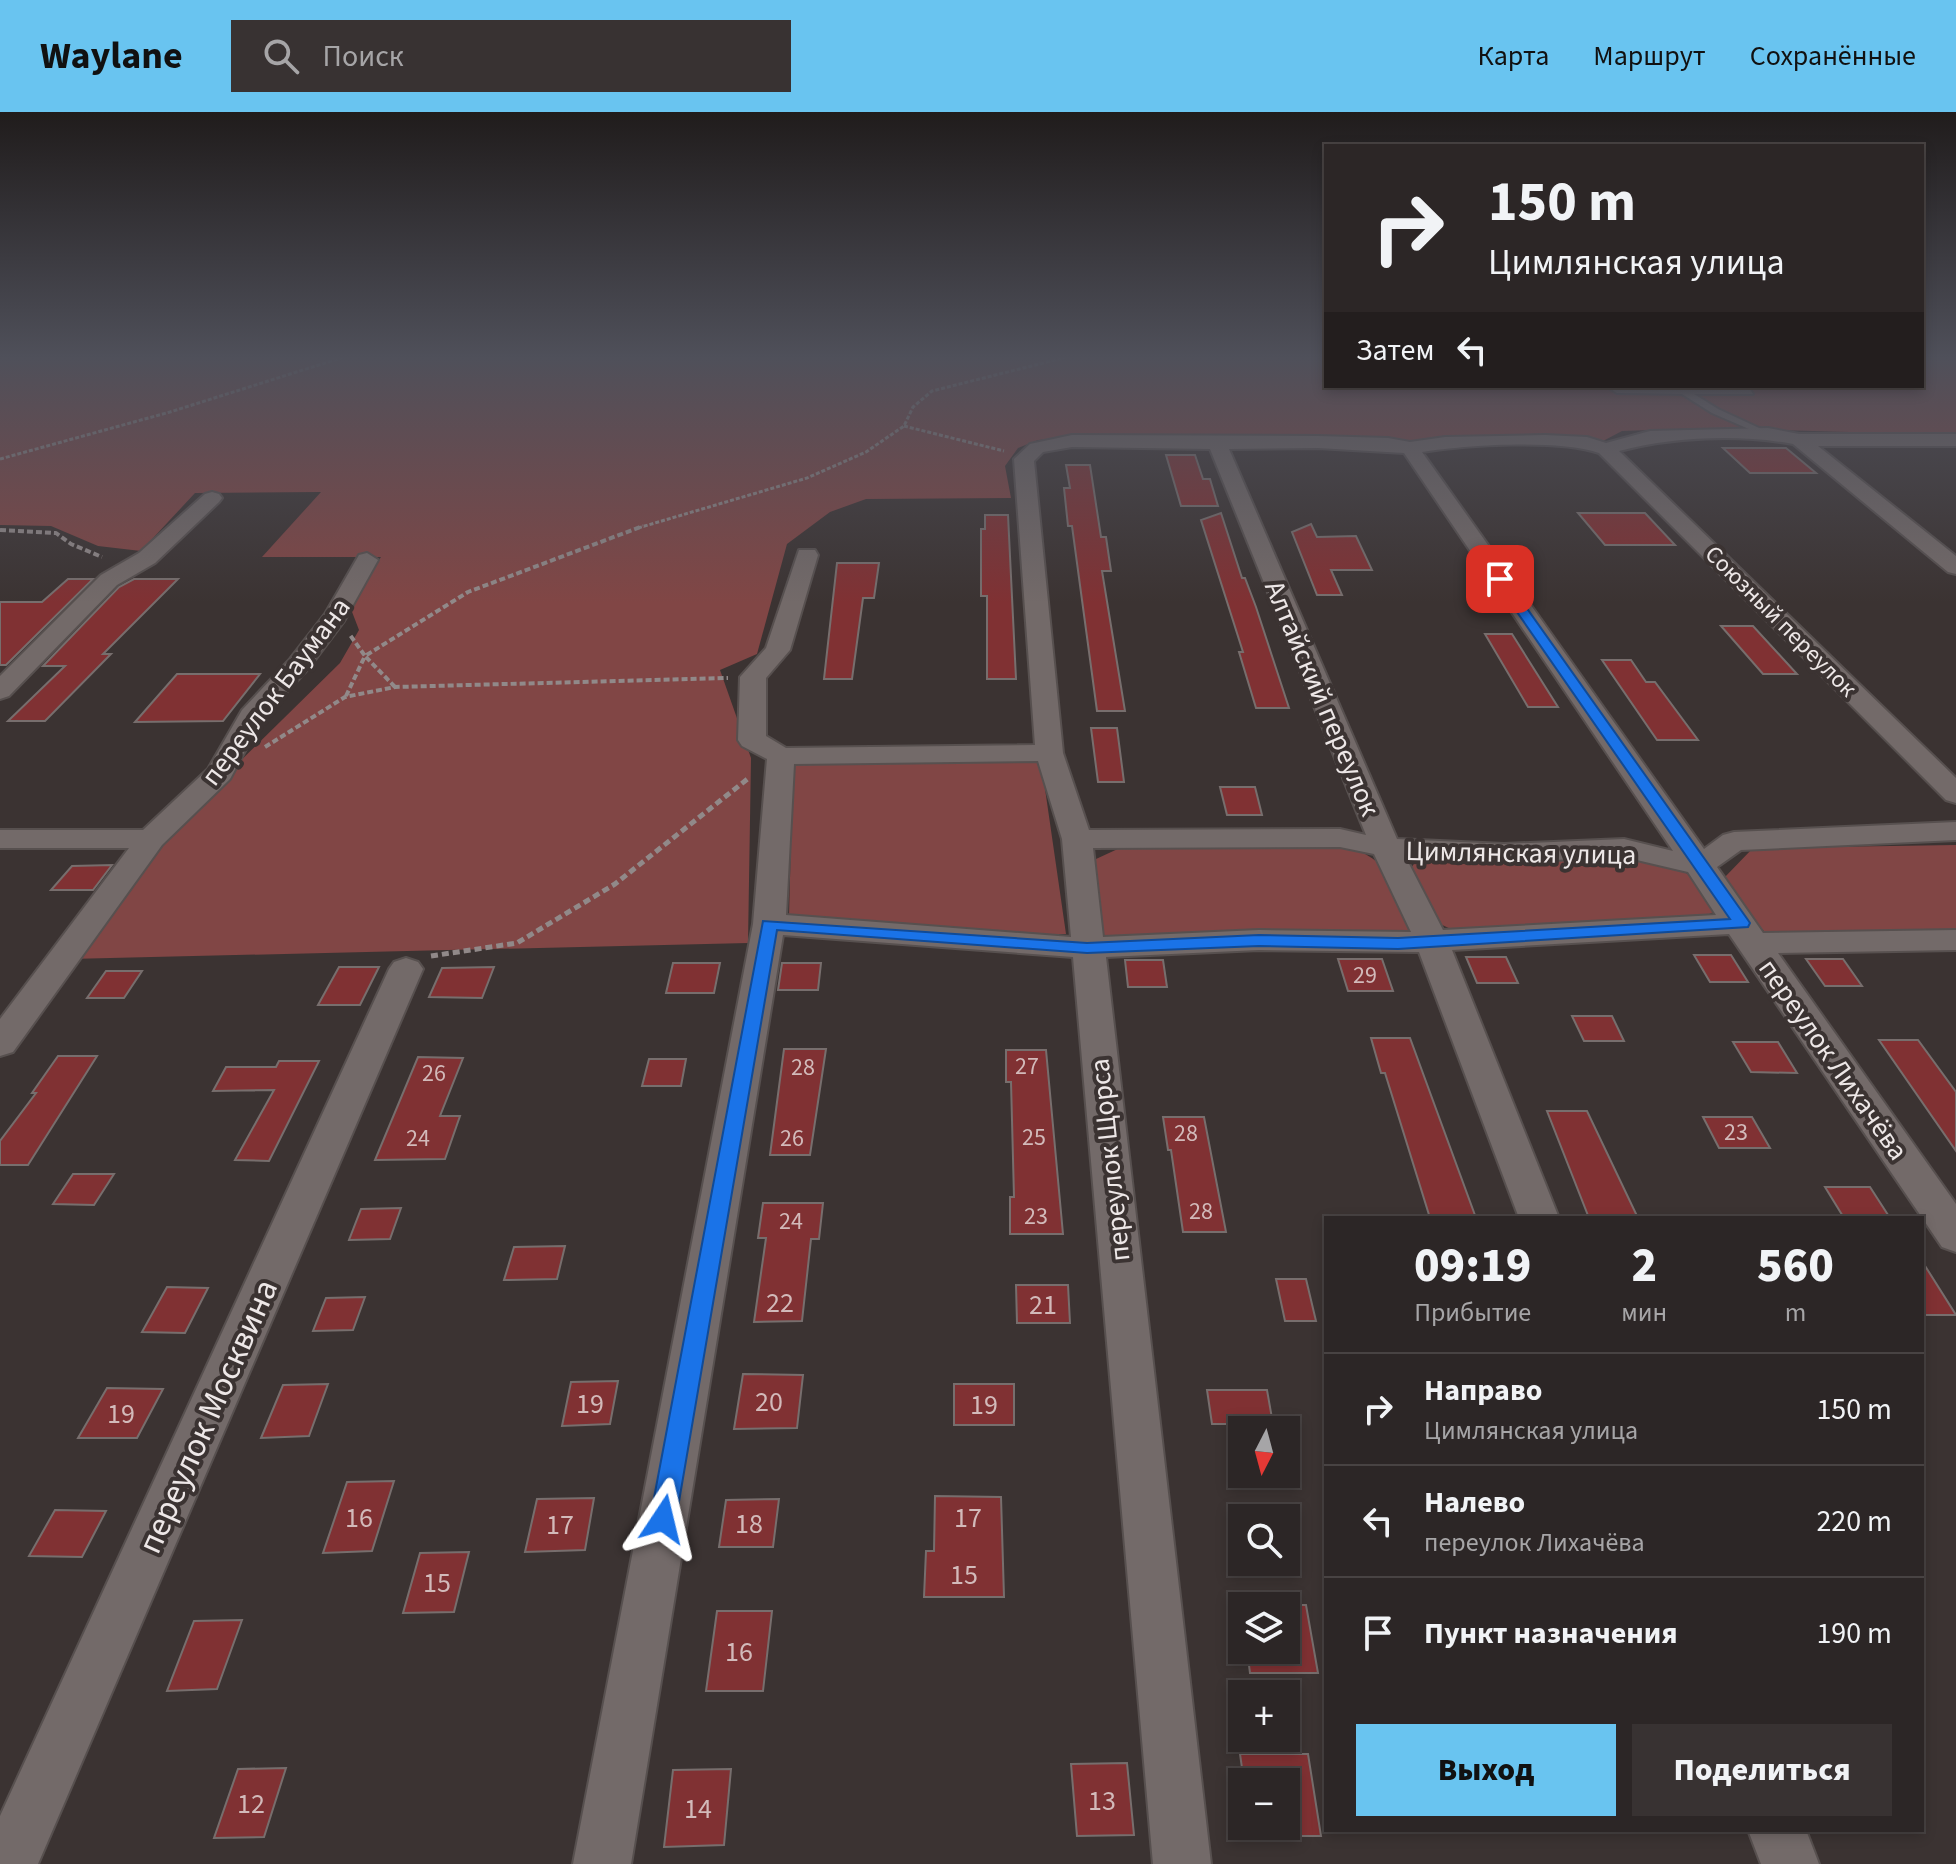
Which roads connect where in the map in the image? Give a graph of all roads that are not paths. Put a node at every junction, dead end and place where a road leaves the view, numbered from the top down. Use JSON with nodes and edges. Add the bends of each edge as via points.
{"nodes":[{"id":1,"x":1644,"y":439,"type":"edge"},
{"id":2,"x":1793,"y":439,"type":"edge"},
{"id":3,"x":1799,"y":440,"type":"junction"},
{"id":4,"x":1956,"y":440,"type":"edge"},
{"id":5,"x":1217,"y":444,"type":"junction"},
{"id":6,"x":1410,"y":448,"type":"junction"},
{"id":7,"x":1606,"y":449,"type":"junction"},
{"id":8,"x":212,"y":498,"type":"dead end"},
{"id":9,"x":807,"y":555,"type":"dead end"},
{"id":10,"x":367,"y":560,"type":"dead end"},
{"id":11,"x":1956,"y":567,"type":"edge"},
{"id":12,"x":0,"y":691,"type":"edge"},
{"id":13,"x":1049,"y":753,"type":"junction"},
{"id":14,"x":781,"y":756,"type":"junction"},
{"id":15,"x":1956,"y":794,"type":"edge"},
{"id":16,"x":1956,"y":831,"type":"edge"},
{"id":17,"x":0,"y":839,"type":"edge"},
{"id":18,"x":151,"y":839,"type":"junction"},
{"id":19,"x":1077,"y":839,"type":"junction"},
{"id":20,"x":1386,"y":848,"type":"junction"},
{"id":21,"x":1699,"y":866,"type":"junction"},
{"id":22,"x":769,"y":924,"type":"junction"},
{"id":23,"x":1748,"y":933,"type":"junction"},
{"id":24,"x":1431,"y":939,"type":"junction"},
{"id":25,"x":1956,"y":940,"type":"edge"},
{"id":26,"x":1087,"y":948,"type":"junction"},
{"id":27,"x":406,"y":969,"type":"road end"},
{"id":28,"x":0,"y":1044,"type":"edge"},
{"id":29,"x":1538,"y":1216,"type":"edge"},
{"id":30,"x":1956,"y":1236,"type":"edge"},
{"id":31,"x":1778,"y":1832,"type":"edge"},
{"id":32,"x":8,"y":1864,"type":"edge"},
{"id":33,"x":602,"y":1864,"type":"edge"},
{"id":34,"x":1182,"y":1864,"type":"edge"},
{"id":35,"x":1790,"y":1864,"type":"edge"}],
"edges":[{"from":1,"to":7,"type":"street"},
{"from":2,"to":3,"type":"street"},
{"from":3,"to":4,"type":"street"},
{"from":3,"to":11,"type":"street"},
{"from":5,"to":6,"type":"street","via":[[1318,442]]},
{"from":5,"to":13,"type":"street","name":"переулок Щорса","via":[[1072,441],[1037,448],[1024,459]]},
{"from":5,"to":20,"type":"street","name":"Алтайский переулок"},
{"from":6,"to":7,"type":"street","via":[[1530,441]]},
{"from":6,"to":21,"type":"street","name":"переулок Лихачёва"},
{"from":7,"to":15,"type":"street","name":"Союзный переулок"},
{"from":8,"to":12,"type":"street","via":[[147,558],[109,580]]},
{"from":9,"to":14,"type":"street","via":[[778,650],[753,677],[752,740]]},
{"from":10,"to":18,"type":"street","name":"переулок Баумана","via":[[336,616],[251,716],[220,773]]},
{"from":13,"to":14,"type":"street"},
{"from":13,"to":19,"type":"street","name":"переулок Щорса"},
{"from":14,"to":22,"type":"street"},
{"from":16,"to":21,"type":"street","via":[[1734,841]]},
{"from":17,"to":18,"type":"street"},
{"from":18,"to":28,"type":"street","name":"переулок Баумана"},
{"from":19,"to":20,"type":"street","name":"Цимлянская улица","via":[[1340,838]]},
{"from":19,"to":26,"type":"street","name":"переулок Щорса"},
{"from":20,"to":21,"type":"street","name":"Цимлянская улица","via":[[1504,853],[1624,848]]},
{"from":20,"to":24,"type":"street","name":"Алтайский переулок"},
{"from":21,"to":23,"type":"street","name":"переулок Лихачёва"},
{"from":22,"to":26,"type":"street"},
{"from":22,"to":33,"type":"street"},
{"from":23,"to":24,"type":"street"},
{"from":23,"to":25,"type":"street"},
{"from":23,"to":30,"type":"street","name":"переулок Лихачёва"},
{"from":24,"to":26,"type":"street"},
{"from":24,"to":29,"type":"street","name":"Алтайский переулок"},
{"from":26,"to":34,"type":"street","name":"переулок Щорса"},
{"from":27,"to":32,"type":"street","name":"переулок Москвина"},
{"from":31,"to":35,"type":"street"}]}
